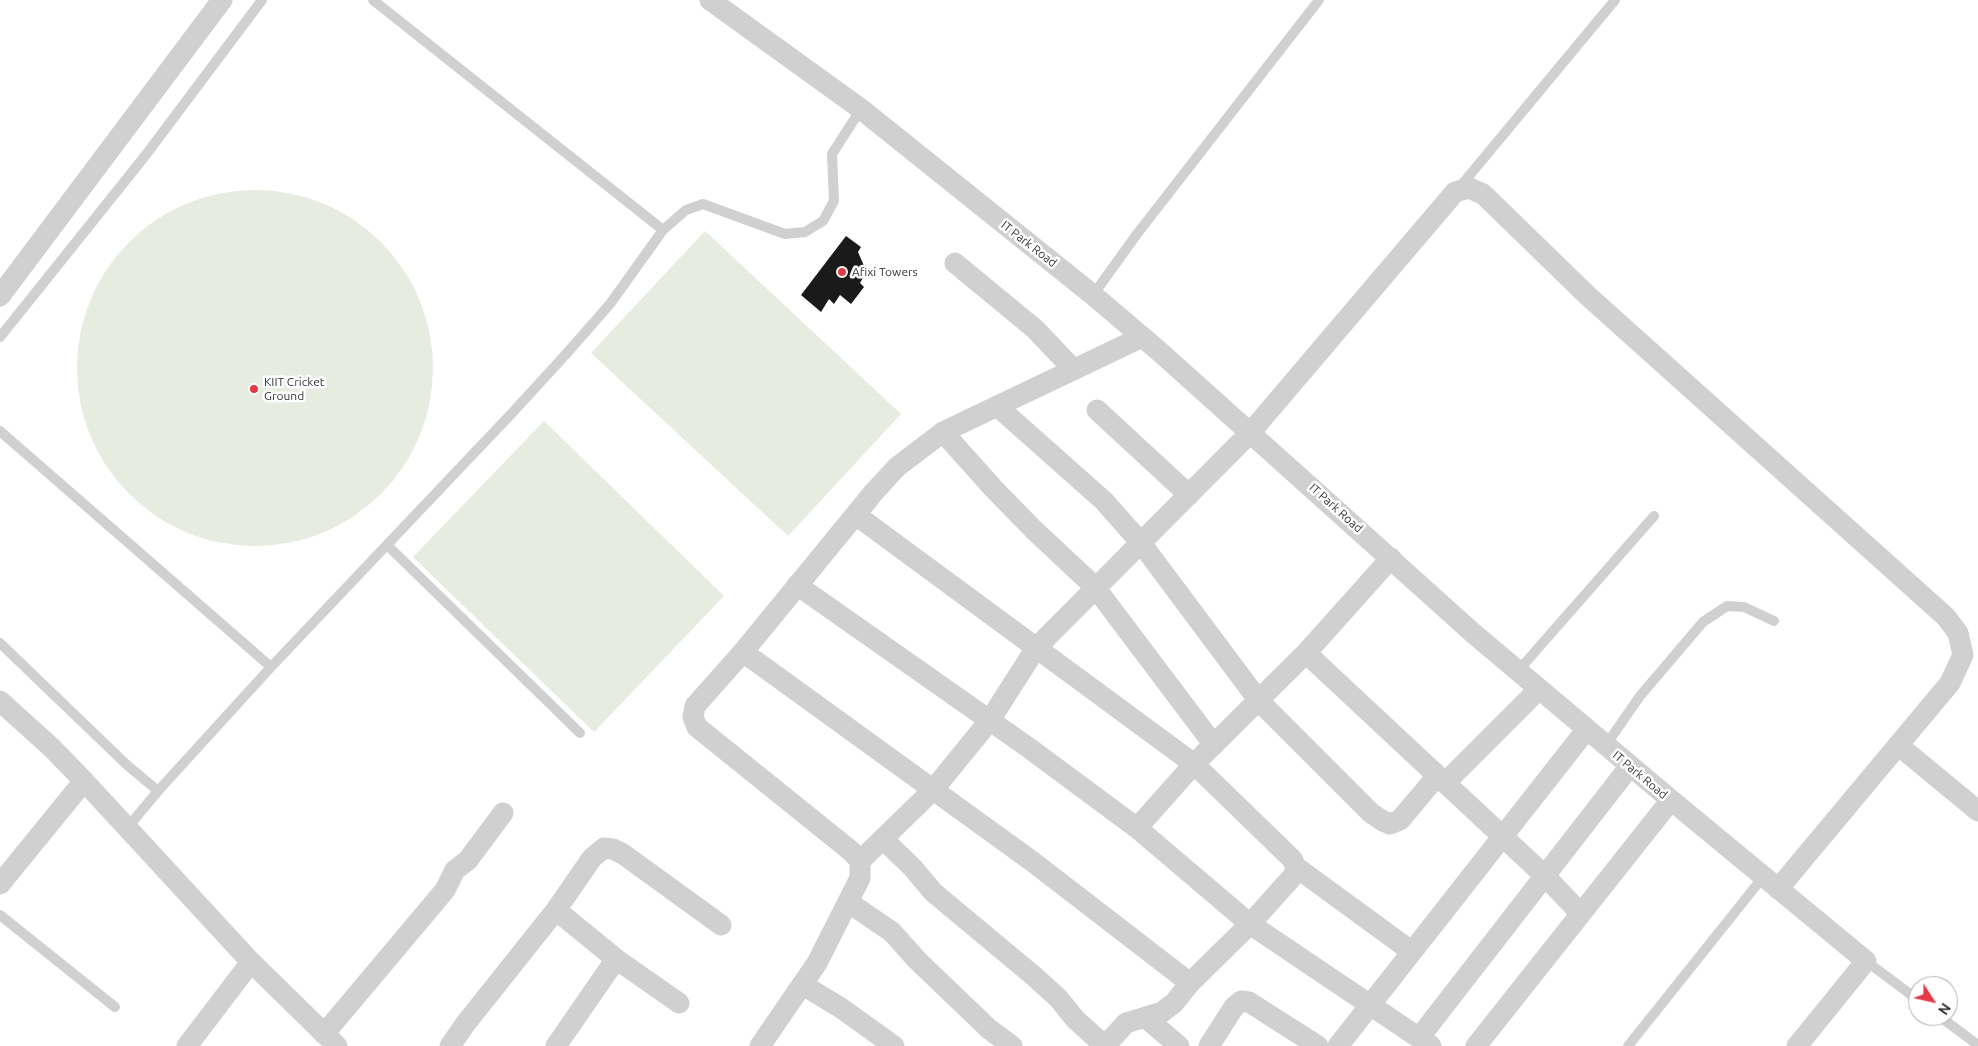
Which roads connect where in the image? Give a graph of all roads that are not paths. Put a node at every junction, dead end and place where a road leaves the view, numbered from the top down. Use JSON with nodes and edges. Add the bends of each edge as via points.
{"nodes":[{"id":1,"x":222,"y":0,"type":"edge"},
{"id":2,"x":262,"y":0,"type":"edge"},
{"id":3,"x":373,"y":0,"type":"edge"},
{"id":4,"x":710,"y":0,"type":"edge"},
{"id":5,"x":1319,"y":0,"type":"edge"},
{"id":6,"x":1615,"y":0,"type":"edge"},
{"id":7,"x":861,"y":109,"type":"junction"},
{"id":8,"x":1455,"y":192,"type":"junction"},
{"id":9,"x":663,"y":230,"type":"junction"},
{"id":10,"x":955,"y":263,"type":"dead end"},
{"id":11,"x":1093,"y":295,"type":"junction"},
{"id":12,"x":0,"y":296,"type":"edge"},
{"id":13,"x":0,"y":337,"type":"edge"},
{"id":14,"x":1142,"y":337,"type":"junction"},
{"id":15,"x":1074,"y":370,"type":"junction"},
{"id":16,"x":997,"y":406,"type":"junction"},
{"id":17,"x":1097,"y":410,"type":"dead end"},
{"id":18,"x":0,"y":431,"type":"edge"},
{"id":19,"x":943,"y":432,"type":"junction"},
{"id":20,"x":1250,"y":433,"type":"junction"},
{"id":21,"x":1189,"y":495,"type":"junction"},
{"id":22,"x":856,"y":515,"type":"junction"},
{"id":23,"x":1654,"y":516,"type":"dead end"},
{"id":24,"x":1141,"y":543,"type":"junction"},
{"id":25,"x":387,"y":545,"type":"junction"},
{"id":26,"x":1391,"y":558,"type":"junction"},
{"id":27,"x":797,"y":585,"type":"junction"},
{"id":28,"x":1095,"y":587,"type":"junction"},
{"id":29,"x":1774,"y":621,"type":"dead end"},
{"id":30,"x":0,"y":643,"type":"edge"},
{"id":31,"x":1036,"y":648,"type":"junction"},
{"id":32,"x":743,"y":652,"type":"junction"},
{"id":33,"x":1306,"y":653,"type":"junction"},
{"id":34,"x":270,"y":667,"type":"junction"},
{"id":35,"x":1518,"y":671,"type":"junction"},
{"id":36,"x":1539,"y":689,"type":"junction"},
{"id":37,"x":0,"y":701,"type":"edge"},
{"id":38,"x":1258,"y":701,"type":"junction"},
{"id":39,"x":990,"y":720,"type":"junction"},
{"id":40,"x":1587,"y":729,"type":"junction"},
{"id":41,"x":580,"y":733,"type":"dead end"},
{"id":42,"x":1214,"y":745,"type":"junction"},
{"id":43,"x":1898,"y":745,"type":"junction"},
{"id":44,"x":1606,"y":746,"type":"junction"},
{"id":45,"x":1194,"y":764,"type":"junction"},
{"id":46,"x":1630,"y":766,"type":"junction"},
{"id":47,"x":84,"y":780,"type":"junction"},
{"id":48,"x":1441,"y":780,"type":"junction"},
{"id":49,"x":933,"y":790,"type":"junction"},
{"id":50,"x":158,"y":791,"type":"junction"},
{"id":51,"x":1671,"y":800,"type":"junction"},
{"id":52,"x":1978,"y":811,"type":"edge"},
{"id":53,"x":503,"y":812,"type":"dead end"},
{"id":54,"x":128,"y":827,"type":"junction"},
{"id":55,"x":1137,"y":828,"type":"junction"},
{"id":56,"x":1502,"y":836,"type":"junction"},
{"id":57,"x":883,"y":839,"type":"junction"},
{"id":58,"x":860,"y":861,"type":"junction"},
{"id":59,"x":1296,"y":867,"type":"junction"},
{"id":60,"x":1545,"y":876,"type":"junction"},
{"id":61,"x":1770,"y":883,"type":"junction"},
{"id":62,"x":0,"y":884,"type":"edge"},
{"id":63,"x":848,"y":902,"type":"junction"},
{"id":64,"x":556,"y":910,"type":"junction"},
{"id":65,"x":1580,"y":914,"type":"junction"},
{"id":66,"x":0,"y":915,"type":"edge"},
{"id":67,"x":1250,"y":924,"type":"junction"},
{"id":68,"x":721,"y":925,"type":"dead end"},
{"id":69,"x":1411,"y":951,"type":"junction"},
{"id":70,"x":616,"y":959,"type":"junction"},
{"id":71,"x":1866,"y":961,"type":"junction"},
{"id":72,"x":251,"y":962,"type":"junction"},
{"id":73,"x":1190,"y":983,"type":"junction"},
{"id":74,"x":803,"y":985,"type":"junction"},
{"id":75,"x":1908,"y":992,"type":"edge"},
{"id":76,"x":679,"y":1003,"type":"dead end"},
{"id":77,"x":1370,"y":1004,"type":"junction"},
{"id":78,"x":116,"y":1007,"type":"dead end"},
{"id":79,"x":1146,"y":1018,"type":"junction"},
{"id":80,"x":1952,"y":1026,"type":"edge"},
{"id":81,"x":330,"y":1040,"type":"edge"},
{"id":82,"x":1425,"y":1042,"type":"edge"},
{"id":83,"x":1215,"y":1044,"type":"edge"},
{"id":84,"x":1978,"y":1045,"type":"edge"},
{"id":85,"x":187,"y":1046,"type":"edge"},
{"id":86,"x":450,"y":1046,"type":"edge"},
{"id":87,"x":556,"y":1046,"type":"edge"},
{"id":88,"x":760,"y":1046,"type":"edge"},
{"id":89,"x":894,"y":1046,"type":"edge"},
{"id":90,"x":1012,"y":1046,"type":"edge"},
{"id":91,"x":1105,"y":1046,"type":"edge"},
{"id":92,"x":1178,"y":1046,"type":"edge"},
{"id":93,"x":1318,"y":1046,"type":"edge"},
{"id":94,"x":1338,"y":1046,"type":"edge"},
{"id":95,"x":1476,"y":1046,"type":"edge"},
{"id":96,"x":1628,"y":1046,"type":"edge"},
{"id":97,"x":1797,"y":1046,"type":"edge"}],
"edges":[{"from":1,"to":12,"type":"street"},
{"from":2,"to":13,"type":"lane","via":[[145,156]]},
{"from":3,"to":9,"type":"lane"},
{"from":4,"to":7,"type":"street","name":"IT Park Road"},
{"from":5,"to":11,"type":"lane","via":[[1136,234]]},
{"from":6,"to":8,"type":"lane"},
{"from":7,"to":9,"type":"lane","via":[[832,154],[834,201],[823,221],[805,232],[785,234],[703,204],[686,210]]},
{"from":7,"to":11,"type":"street","name":"IT Park Road"},
{"from":8,"to":20,"type":"street"},
{"from":8,"to":43,"type":"street","via":[[1469,188],[1483,194],[1588,296],[1946,617],[1958,633],[1964,655],[1950,683]]},
{"from":9,"to":25,"type":"lane","via":[[610,304]]},
{"from":10,"to":15,"type":"street","via":[[1034,328]]},
{"from":11,"to":14,"type":"street","name":"IT Park Road"},
{"from":14,"to":15,"type":"street"},
{"from":14,"to":20,"type":"street","name":"IT Park Road"},
{"from":15,"to":16,"type":"street"},
{"from":16,"to":19,"type":"street"},
{"from":16,"to":24,"type":"street","via":[[1104,501]]},
{"from":17,"to":21,"type":"street"},
{"from":18,"to":34,"type":"lane"},
{"from":19,"to":22,"type":"street","via":[[897,467]]},
{"from":19,"to":28,"type":"street","via":[[1034,530]]},
{"from":20,"to":21,"type":"street"},
{"from":20,"to":26,"type":"street","name":"IT Park Road"},
{"from":21,"to":24,"type":"street"},
{"from":22,"to":27,"type":"street"},
{"from":22,"to":31,"type":"street"},
{"from":23,"to":35,"type":"lane"},
{"from":24,"to":28,"type":"street"},
{"from":24,"to":38,"type":"street"},
{"from":25,"to":34,"type":"lane"},
{"from":25,"to":41,"type":"lane"},
{"from":26,"to":33,"type":"street"},
{"from":26,"to":35,"type":"street","name":"IT Park Road"},
{"from":27,"to":32,"type":"street"},
{"from":27,"to":39,"type":"street"},
{"from":28,"to":31,"type":"street"},
{"from":28,"to":42,"type":"street"},
{"from":29,"to":44,"type":"lane","via":[[1744,607],[1727,606],[1702,622],[1640,696]]},
{"from":30,"to":50,"type":"lane"},
{"from":31,"to":39,"type":"street"},
{"from":31,"to":45,"type":"street"},
{"from":32,"to":49,"type":"street"},
{"from":32,"to":58,"type":"street","via":[[695,706],[694,717],[698,726]]},
{"from":33,"to":38,"type":"street"},
{"from":33,"to":48,"type":"street"},
{"from":34,"to":50,"type":"lane"},
{"from":35,"to":36,"type":"street","name":"IT Park Road"},
{"from":36,"to":40,"type":"street","name":"IT Park Road"},
{"from":36,"to":48,"type":"street"},
{"from":37,"to":47,"type":"street"},
{"from":38,"to":42,"type":"street"},
{"from":38,"to":48,"type":"street","via":[[1383,822],[1390,824],[1400,820]]},
{"from":39,"to":49,"type":"street"},
{"from":39,"to":55,"type":"street"},
{"from":40,"to":44,"type":"street","name":"IT Park Road"},
{"from":40,"to":56,"type":"street"},
{"from":42,"to":45,"type":"street"},
{"from":43,"to":52,"type":"street"},
{"from":43,"to":61,"type":"street"},
{"from":44,"to":46,"type":"street","name":"IT Park Road"},
{"from":45,"to":55,"type":"street"},
{"from":45,"to":59,"type":"street","via":[[1292,859]]},
{"from":46,"to":51,"type":"street","name":"IT Park Road"},
{"from":46,"to":60,"type":"street"},
{"from":47,"to":54,"type":"street"},
{"from":47,"to":62,"type":"street"},
{"from":48,"to":56,"type":"street"},
{"from":49,"to":57,"type":"street"},
{"from":49,"to":73,"type":"street"},
{"from":50,"to":54,"type":"lane"},
{"from":51,"to":61,"type":"street","name":"IT Park Road"},
{"from":51,"to":65,"type":"street"},
{"from":53,"to":81,"type":"street","via":[[468,860],[455,870],[445,890]]},
{"from":54,"to":72,"type":"street"},
{"from":55,"to":67,"type":"street"},
{"from":56,"to":60,"type":"street"},
{"from":56,"to":69,"type":"street"},
{"from":57,"to":58,"type":"street"},
{"from":57,"to":91,"type":"street","via":[[932,892],[1060,999],[1075,1019]]},
{"from":58,"to":63,"type":"street","via":[[860,878]]},
{"from":59,"to":67,"type":"street","via":[[1294,875]]},
{"from":59,"to":69,"type":"street"},
{"from":60,"to":65,"type":"street"},
{"from":60,"to":82,"type":"street"},
{"from":61,"to":71,"type":"street","name":"IT Park Road"},
{"from":61,"to":96,"type":"lane"},
{"from":63,"to":74,"type":"street"},
{"from":63,"to":90,"type":"street","via":[[892,932],[989,1029]]},
{"from":64,"to":68,"type":"street","via":[[592,858],[604,848],[623,854]]},
{"from":64,"to":70,"type":"street"},
{"from":64,"to":86,"type":"street"},
{"from":65,"to":95,"type":"street"},
{"from":66,"to":78,"type":"lane"},
{"from":67,"to":73,"type":"street"},
{"from":67,"to":77,"type":"street"},
{"from":69,"to":77,"type":"street"},
{"from":70,"to":76,"type":"street"},
{"from":70,"to":87,"type":"street"},
{"from":71,"to":75,"type":"lane"},
{"from":71,"to":97,"type":"street"},
{"from":72,"to":81,"type":"street"},
{"from":72,"to":85,"type":"street"},
{"from":73,"to":79,"type":"street","via":[[1174,1003]]},
{"from":74,"to":88,"type":"street"},
{"from":74,"to":89,"type":"street"},
{"from":77,"to":82,"type":"street"},
{"from":77,"to":94,"type":"street"},
{"from":79,"to":91,"type":"street","via":[[1126,1023]]},
{"from":79,"to":92,"type":"street"},
{"from":80,"to":84,"type":"lane"},
{"from":83,"to":93,"type":"street","via":[[1234,1007],[1241,1001],[1249,1002]]}]}
